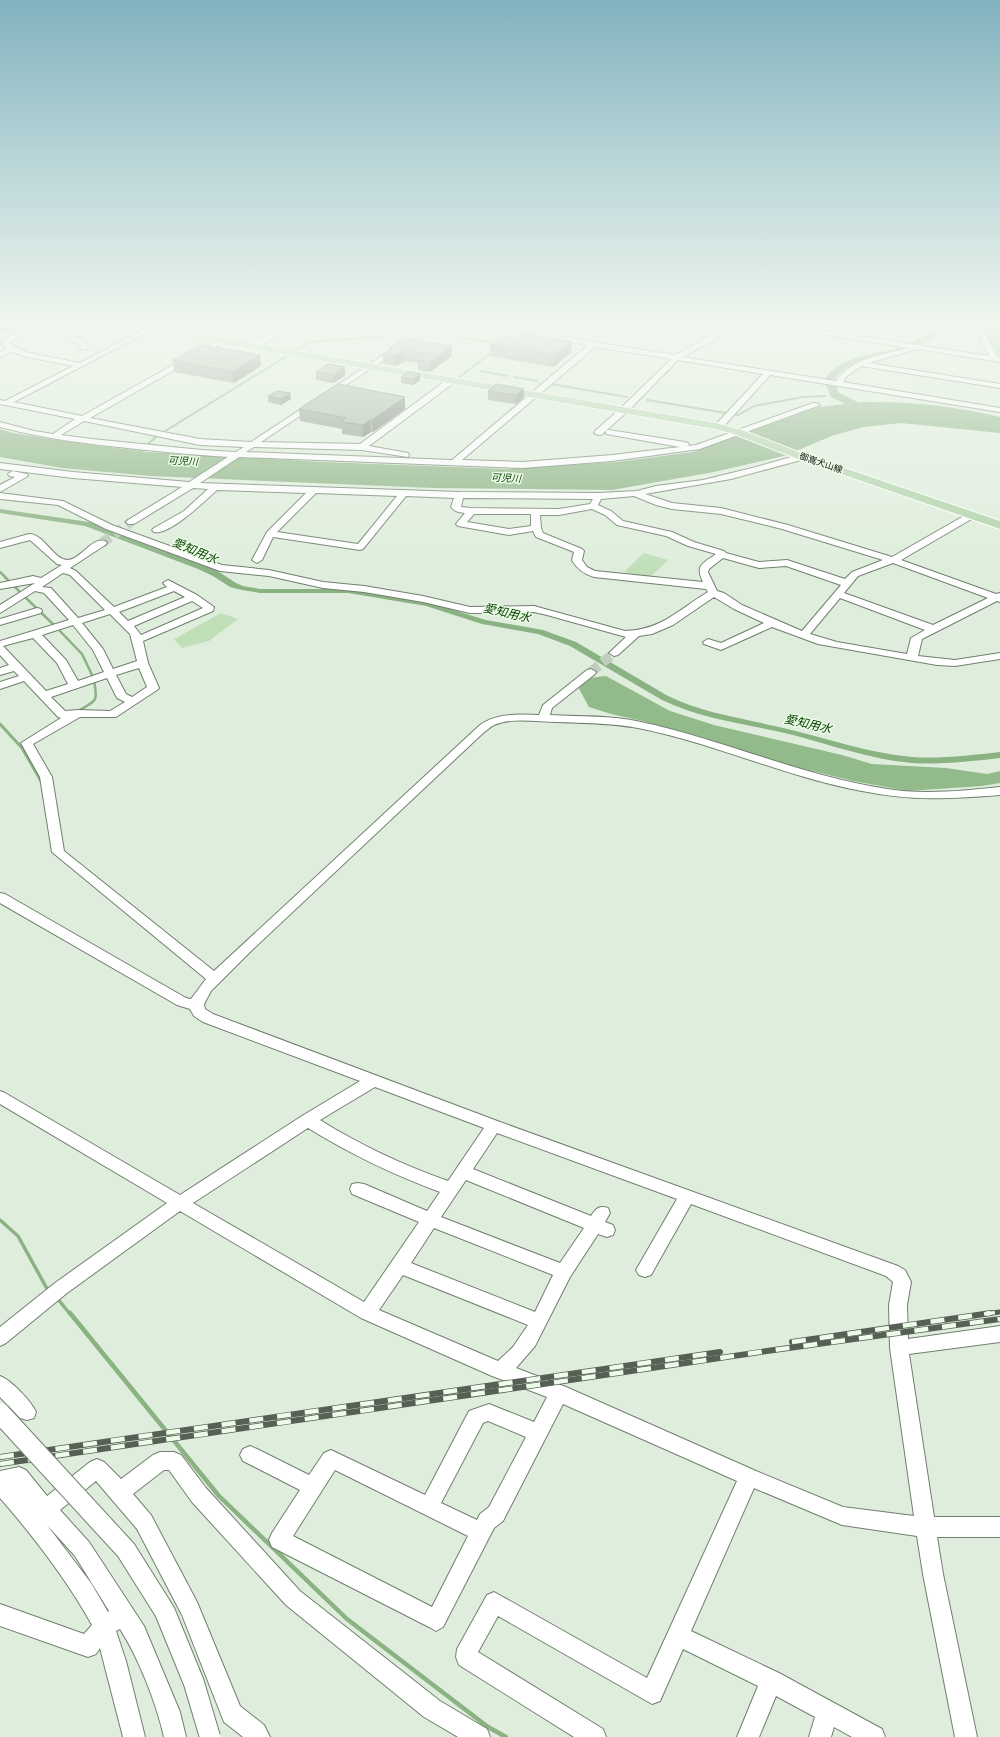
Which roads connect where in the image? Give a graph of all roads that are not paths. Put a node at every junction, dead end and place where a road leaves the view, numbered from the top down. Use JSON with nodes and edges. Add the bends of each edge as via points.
{"nodes":[{"id":1,"x":29,"y":408,"type":"edge"},
{"id":2,"x":102,"y":408,"type":"edge"},
{"id":3,"x":307,"y":408,"type":"edge"},
{"id":4,"x":414,"y":408,"type":"edge"},
{"id":5,"x":517,"y":408,"type":"edge"},
{"id":6,"x":612,"y":408,"type":"edge"},
{"id":7,"x":736,"y":408,"type":"edge"},
{"id":8,"x":807,"y":408,"type":"edge"},
{"id":9,"x":988,"y":408,"type":"edge"},
{"id":10,"x":624,"y":410,"type":"junction"},
{"id":11,"x":1000,"y":410,"type":"edge"},
{"id":12,"x":83,"y":419,"type":"junction"},
{"id":13,"x":0,"y":424,"type":"edge"},
{"id":14,"x":721,"y":424,"type":"dead end"},
{"id":15,"x":609,"y":432,"type":"dead end"},
{"id":16,"x":715,"y":432,"type":"dead end"},
{"id":17,"x":738,"y":432,"type":"junction"},
{"id":18,"x":55,"y":436,"type":"junction"},
{"id":19,"x":638,"y":437,"type":"junction"},
{"id":20,"x":253,"y":444,"type":"junction"},
{"id":21,"x":692,"y":444,"type":"junction"},
{"id":22,"x":701,"y":446,"type":"junction"},
{"id":23,"x":362,"y":447,"type":"junction"},
{"id":24,"x":235,"y":455,"type":"junction"},
{"id":25,"x":802,"y":456,"type":"junction"},
{"id":26,"x":454,"y":461,"type":"junction"},
{"id":27,"x":0,"y":466,"type":"edge"},
{"id":28,"x":0,"y":472,"type":"edge"},
{"id":29,"x":194,"y":483,"type":"junction"},
{"id":30,"x":215,"y":487,"type":"junction"},
{"id":31,"x":0,"y":489,"type":"edge"},
{"id":32,"x":314,"y":489,"type":"junction"},
{"id":33,"x":404,"y":493,"type":"junction"},
{"id":34,"x":637,"y":494,"type":"junction"},
{"id":35,"x":459,"y":495,"type":"junction"},
{"id":36,"x":0,"y":496,"type":"edge"},
{"id":37,"x":599,"y":496,"type":"junction"},
{"id":38,"x":593,"y":506,"type":"junction"},
{"id":39,"x":471,"y":511,"type":"junction"},
{"id":40,"x":535,"y":513,"type":"junction"},
{"id":41,"x":972,"y":516,"type":"junction"},
{"id":42,"x":131,"y":522,"type":"tunnel mouth"},
{"id":43,"x":1000,"y":525,"type":"edge"},
{"id":44,"x":536,"y":528,"type":"junction"},
{"id":45,"x":157,"y":530,"type":"dead end"},
{"id":46,"x":270,"y":534,"type":"junction"},
{"id":47,"x":102,"y":543,"type":"tunnel mouth"},
{"id":48,"x":0,"y":545,"type":"edge"},
{"id":49,"x":721,"y":555,"type":"junction"},
{"id":50,"x":257,"y":560,"type":"dead end"},
{"id":51,"x":893,"y":560,"type":"junction"},
{"id":52,"x":71,"y":563,"type":"junction"},
{"id":53,"x":62,"y":569,"type":"junction"},
{"id":54,"x":846,"y":583,"type":"junction"},
{"id":55,"x":40,"y":585,"type":"junction"},
{"id":56,"x":0,"y":586,"type":"edge"},
{"id":57,"x":712,"y":590,"type":"junction"},
{"id":58,"x":838,"y":594,"type":"junction"},
{"id":59,"x":193,"y":598,"type":"junction"},
{"id":60,"x":999,"y":598,"type":"edge"},
{"id":61,"x":0,"y":610,"type":"edge"},
{"id":62,"x":37,"y":611,"type":"dead end"},
{"id":63,"x":112,"y":612,"type":"junction"},
{"id":64,"x":19,"y":616,"type":"junction"},
{"id":65,"x":0,"y":622,"type":"edge"},
{"id":66,"x":76,"y":622,"type":"junction"},
{"id":67,"x":772,"y":623,"type":"junction"},
{"id":68,"x":127,"y":625,"type":"junction"},
{"id":69,"x":933,"y":629,"type":"junction"},
{"id":70,"x":35,"y":634,"type":"junction"},
{"id":71,"x":635,"y":635,"type":"junction"},
{"id":72,"x":804,"y":635,"type":"junction"},
{"id":73,"x":137,"y":640,"type":"junction"},
{"id":74,"x":708,"y":642,"type":"dead end"},
{"id":75,"x":0,"y":644,"type":"edge"},
{"id":76,"x":0,"y":648,"type":"edge"},
{"id":77,"x":614,"y":653,"type":"tunnel mouth"},
{"id":78,"x":1000,"y":656,"type":"edge"},
{"id":79,"x":912,"y":658,"type":"junction"},
{"id":80,"x":143,"y":664,"type":"junction"},
{"id":81,"x":17,"y":666,"type":"junction"},
{"id":82,"x":0,"y":672,"type":"edge"},
{"id":83,"x":591,"y":672,"type":"tunnel mouth"},
{"id":84,"x":111,"y":674,"type":"junction"},
{"id":85,"x":27,"y":677,"type":"junction"},
{"id":86,"x":0,"y":686,"type":"edge"},
{"id":87,"x":75,"y":686,"type":"junction"},
{"id":88,"x":45,"y":695,"type":"junction"},
{"id":89,"x":133,"y":701,"type":"junction"},
{"id":90,"x":78,"y":713,"type":"junction"},
{"id":91,"x":544,"y":718,"type":"junction"},
{"id":92,"x":1000,"y":791,"type":"edge"},
{"id":93,"x":0,"y":897,"type":"edge"},
{"id":94,"x":215,"y":979,"type":"junction"},
{"id":95,"x":197,"y":1005,"type":"junction"},
{"id":96,"x":373,"y":1081,"type":"junction"},
{"id":97,"x":0,"y":1097,"type":"edge"},
{"id":98,"x":308,"y":1120,"type":"junction"},
{"id":99,"x":494,"y":1126,"type":"junction"},
{"id":100,"x":463,"y":1172,"type":"junction"},
{"id":101,"x":358,"y":1189,"type":"dead end"},
{"id":102,"x":451,"y":1190,"type":"junction"},
{"id":103,"x":686,"y":1196,"type":"junction"},
{"id":104,"x":181,"y":1202,"type":"junction"},
{"id":105,"x":431,"y":1220,"type":"junction"},
{"id":106,"x":400,"y":1266,"type":"junction"},
{"id":107,"x":645,"y":1270,"type":"dead end"},
{"id":108,"x":564,"y":1272,"type":"junction"},
{"id":109,"x":367,"y":1313,"type":"junction"},
{"id":110,"x":539,"y":1321,"type":"junction"},
{"id":111,"x":1000,"y":1334,"type":"edge"},
{"id":112,"x":0,"y":1338,"type":"edge"},
{"id":113,"x":899,"y":1348,"type":"junction"},
{"id":114,"x":499,"y":1370,"type":"junction"},
{"id":115,"x":0,"y":1384,"type":"edge"},
{"id":116,"x":559,"y":1393,"type":"junction"},
{"id":117,"x":27,"y":1412,"type":"dead end"},
{"id":118,"x":0,"y":1413,"type":"edge"},
{"id":119,"x":538,"y":1433,"type":"junction"},
{"id":120,"x":250,"y":1455,"type":"dead end"},
{"id":121,"x":749,"y":1477,"type":"junction"},
{"id":122,"x":0,"y":1480,"type":"edge"},
{"id":123,"x":0,"y":1484,"type":"edge"},
{"id":124,"x":313,"y":1487,"type":"junction"},
{"id":125,"x":120,"y":1492,"type":"junction"},
{"id":126,"x":429,"y":1506,"type":"junction"},
{"id":127,"x":46,"y":1509,"type":"junction"},
{"id":128,"x":925,"y":1527,"type":"junction"},
{"id":129,"x":1000,"y":1527,"type":"edge"},
{"id":130,"x":481,"y":1532,"type":"junction"},
{"id":131,"x":124,"y":1614,"type":"junction"},
{"id":132,"x":0,"y":1615,"type":"edge"},
{"id":133,"x":104,"y":1627,"type":"junction"},
{"id":134,"x":677,"y":1635,"type":"junction"},
{"id":135,"x":771,"y":1681,"type":"junction"},
{"id":136,"x":828,"y":1712,"type":"junction"},
{"id":137,"x":134,"y":1737,"type":"edge"},
{"id":138,"x":175,"y":1737,"type":"edge"},
{"id":139,"x":210,"y":1737,"type":"edge"},
{"id":140,"x":259,"y":1737,"type":"edge"},
{"id":141,"x":479,"y":1737,"type":"edge"},
{"id":142,"x":595,"y":1737,"type":"edge"},
{"id":143,"x":748,"y":1737,"type":"edge"},
{"id":144,"x":820,"y":1737,"type":"edge"},
{"id":145,"x":874,"y":1737,"type":"edge"},
{"id":146,"x":966,"y":1737,"type":"edge"}],
"edges":[{"from":1,"to":12,"type":"street"},
{"from":2,"to":12,"type":"street"},
{"from":3,"to":20,"type":"street"},
{"from":4,"to":23,"type":"street"},
{"from":5,"to":26,"type":"street"},
{"from":6,"to":10,"type":"main road","name":"御嵩犬山線"},
{"from":7,"to":14,"type":"street"},
{"from":8,"to":17,"type":"street"},
{"from":9,"to":11,"type":"street"},
{"from":10,"to":17,"type":"main road","name":"御嵩犬山線"},
{"from":10,"to":19,"type":"street","via":[[598,432]]},
{"from":12,"to":18,"type":"street"},
{"from":12,"to":20,"type":"street","via":[[200,442]]},
{"from":13,"to":18,"type":"street"},
{"from":15,"to":19,"type":"street"},
{"from":16,"to":21,"type":"street","via":[[707,439]]},
{"from":17,"to":22,"type":"street"},
{"from":17,"to":25,"type":"main road","name":"御嵩犬山線"},
{"from":18,"to":24,"type":"street","via":[[143,448]]},
{"from":19,"to":21,"type":"street","via":[[688,446]]},
{"from":20,"to":23,"type":"street"},
{"from":20,"to":24,"type":"street"},
{"from":21,"to":22,"type":"street"},
{"from":22,"to":26,"type":"street","via":[[656,453],[523,465]]},
{"from":23,"to":26,"type":"street","via":[[424,459]]},
{"from":24,"to":26,"type":"street"},
{"from":24,"to":29,"type":"street"},
{"from":25,"to":34,"type":"street","via":[[714,480]]},
{"from":25,"to":41,"type":"main road","name":"御嵩犬山線"},
{"from":27,"to":29,"type":"street","via":[[73,475]]},
{"from":28,"to":31,"type":"street","via":[[24,476]]},
{"from":29,"to":30,"type":"street"},
{"from":29,"to":42,"type":"street"},
{"from":30,"to":32,"type":"street"},
{"from":30,"to":45,"type":"street","via":[[187,513]]},
{"from":32,"to":33,"type":"street"},
{"from":32,"to":46,"type":"street"},
{"from":33,"to":35,"type":"street"},
{"from":33,"to":46,"type":"street","via":[[360,547]]},
{"from":34,"to":37,"type":"street"},
{"from":34,"to":51,"type":"street","via":[[672,506],[721,511]]},
{"from":35,"to":37,"type":"street"},
{"from":35,"to":39,"type":"street","via":[[456,507]]},
{"from":36,"to":71,"type":"street","via":[[60,503],[109,527],[220,568],[269,573],[323,585],[423,599],[470,610],[534,609],[619,633]]},
{"from":37,"to":38,"type":"street"},
{"from":38,"to":40,"type":"street"},
{"from":38,"to":49,"type":"street","via":[[608,513],[620,523],[669,534]]},
{"from":39,"to":40,"type":"street"},
{"from":39,"to":44,"type":"street","via":[[461,524],[509,532]]},
{"from":40,"to":44,"type":"street"},
{"from":41,"to":43,"type":"main road","name":"御嵩犬山線"},
{"from":41,"to":51,"type":"street"},
{"from":44,"to":57,"type":"street","via":[[539,535],[577,550],[577,560],[581,567],[594,574]]},
{"from":46,"to":50,"type":"street"},
{"from":47,"to":52,"type":"street"},
{"from":48,"to":52,"type":"street","via":[[32,537],[60,562]]},
{"from":49,"to":54,"type":"street","via":[[759,565],[787,563]]},
{"from":49,"to":57,"type":"street","via":[[704,568],[703,572]]},
{"from":51,"to":54,"type":"street","via":[[860,571]]},
{"from":51,"to":60,"type":"street"},
{"from":52,"to":53,"type":"street"},
{"from":53,"to":55,"type":"street"},
{"from":53,"to":63,"type":"street","via":[[72,573]]},
{"from":54,"to":58,"type":"street"},
{"from":55,"to":56,"type":"street","via":[[33,579]]},
{"from":55,"to":61,"type":"street"},
{"from":55,"to":66,"type":"street","via":[[38,589],[47,590]]},
{"from":57,"to":67,"type":"street","via":[[738,607]]},
{"from":57,"to":71,"type":"street","via":[[708,596],[677,619]]},
{"from":58,"to":69,"type":"street"},
{"from":58,"to":72,"type":"street"},
{"from":59,"to":63,"type":"street","via":[[171,584],[132,605]]},
{"from":59,"to":68,"type":"street"},
{"from":59,"to":73,"type":"street","via":[[209,609]]},
{"from":60,"to":69,"type":"street"},
{"from":61,"to":64,"type":"street"},
{"from":62,"to":64,"type":"street"},
{"from":63,"to":66,"type":"street"},
{"from":63,"to":68,"type":"street"},
{"from":64,"to":65,"type":"street"},
{"from":66,"to":70,"type":"street"},
{"from":66,"to":84,"type":"street","via":[[94,642]]},
{"from":67,"to":72,"type":"street"},
{"from":67,"to":74,"type":"street","via":[[721,647]]},
{"from":68,"to":73,"type":"street","via":[[135,633]]},
{"from":69,"to":79,"type":"street","via":[[915,640]]},
{"from":70,"to":75,"type":"street"},
{"from":70,"to":87,"type":"street","via":[[62,662]]},
{"from":71,"to":77,"type":"street"},
{"from":72,"to":79,"type":"street","via":[[837,646]]},
{"from":73,"to":80,"type":"street"},
{"from":76,"to":81,"type":"street"},
{"from":78,"to":79,"type":"street","via":[[955,664]]},
{"from":80,"to":84,"type":"street"},
{"from":80,"to":89,"type":"street","via":[[153,688]]},
{"from":81,"to":82,"type":"street"},
{"from":81,"to":85,"type":"street"},
{"from":83,"to":91,"type":"street","via":[[547,706]]},
{"from":84,"to":87,"type":"street"},
{"from":84,"to":89,"type":"street","via":[[121,696]]},
{"from":85,"to":86,"type":"street"},
{"from":85,"to":88,"type":"street"},
{"from":87,"to":88,"type":"street"},
{"from":88,"to":90,"type":"street","via":[[62,715]]},
{"from":89,"to":90,"type":"street","via":[[112,715]]},
{"from":90,"to":94,"type":"street","via":[[27,742],[46,777],[58,852]]},
{"from":91,"to":92,"type":"street","via":[[597,719],[652,728],[788,770],[892,794],[929,795]]},
{"from":91,"to":94,"type":"street","via":[[509,719],[490,723],[478,732]]},
{"from":93,"to":95,"type":"street","via":[[182,1002]]},
{"from":94,"to":95,"type":"street","via":[[198,999]]},
{"from":95,"to":96,"type":"street","via":[[199,1012],[208,1018]]},
{"from":96,"to":98,"type":"street"},
{"from":96,"to":99,"type":"street"},
{"from":97,"to":104,"type":"street"},
{"from":98,"to":102,"type":"street","via":[[383,1163]]},
{"from":98,"to":104,"type":"street"},
{"from":99,"to":100,"type":"street"},
{"from":99,"to":103,"type":"street"},
{"from":100,"to":102,"type":"street"},
{"from":100,"to":108,"type":"street","via":[[601,1222]]},
{"from":101,"to":105,"type":"street"},
{"from":102,"to":105,"type":"street"},
{"from":103,"to":107,"type":"street"},
{"from":103,"to":113,"type":"street","via":[[900,1275],[902,1282],[898,1305]]},
{"from":104,"to":109,"type":"street"},
{"from":104,"to":112,"type":"street","via":[[60,1288]]},
{"from":105,"to":106,"type":"street"},
{"from":105,"to":108,"type":"street"},
{"from":106,"to":109,"type":"street"},
{"from":106,"to":110,"type":"street"},
{"from":108,"to":110,"type":"street"},
{"from":109,"to":114,"type":"street"},
{"from":110,"to":114,"type":"street","via":[[525,1347],[508,1366]]},
{"from":111,"to":113,"type":"street"},
{"from":113,"to":128,"type":"street"},
{"from":114,"to":116,"type":"street"},
{"from":115,"to":117,"type":"street"},
{"from":116,"to":119,"type":"street"},
{"from":116,"to":121,"type":"street"},
{"from":118,"to":139,"type":"street","bridge":true,"via":[[126,1550],[165,1612],[194,1683]]},
{"from":119,"to":126,"type":"street","via":[[489,1412],[476,1417]]},
{"from":119,"to":130,"type":"street","via":[[496,1514],[487,1521]]},
{"from":120,"to":124,"type":"street"},
{"from":121,"to":128,"type":"street","via":[[842,1516]]},
{"from":121,"to":134,"type":"street"},
{"from":122,"to":127,"type":"street","via":[[19,1476]]},
{"from":123,"to":133,"type":"street","via":[[26,1513],[84,1590]]},
{"from":124,"to":126,"type":"street","via":[[331,1459]]},
{"from":124,"to":130,"type":"street","via":[[279,1540],[436,1620]]},
{"from":125,"to":127,"type":"street","via":[[97,1468]]},
{"from":125,"to":140,"type":"street","via":[[144,1522],[190,1609],[232,1714]]},
{"from":125,"to":141,"type":"street","via":[[160,1461],[174,1461],[199,1495],[293,1598],[432,1709]]},
{"from":126,"to":130,"type":"street"},
{"from":127,"to":131,"type":"street","via":[[82,1549]]},
{"from":128,"to":129,"type":"street"},
{"from":128,"to":146,"type":"street"},
{"from":131,"to":133,"type":"street"},
{"from":131,"to":138,"type":"street","via":[[136,1634],[169,1712]]},
{"from":132,"to":133,"type":"street","via":[[88,1646]]},
{"from":133,"to":137,"type":"street"},
{"from":134,"to":135,"type":"street"},
{"from":134,"to":142,"type":"street","via":[[652,1693],[494,1602],[468,1649],[467,1657]]},
{"from":135,"to":136,"type":"street"},
{"from":135,"to":143,"type":"street"},
{"from":136,"to":144,"type":"street"},
{"from":136,"to":145,"type":"street"}]}
